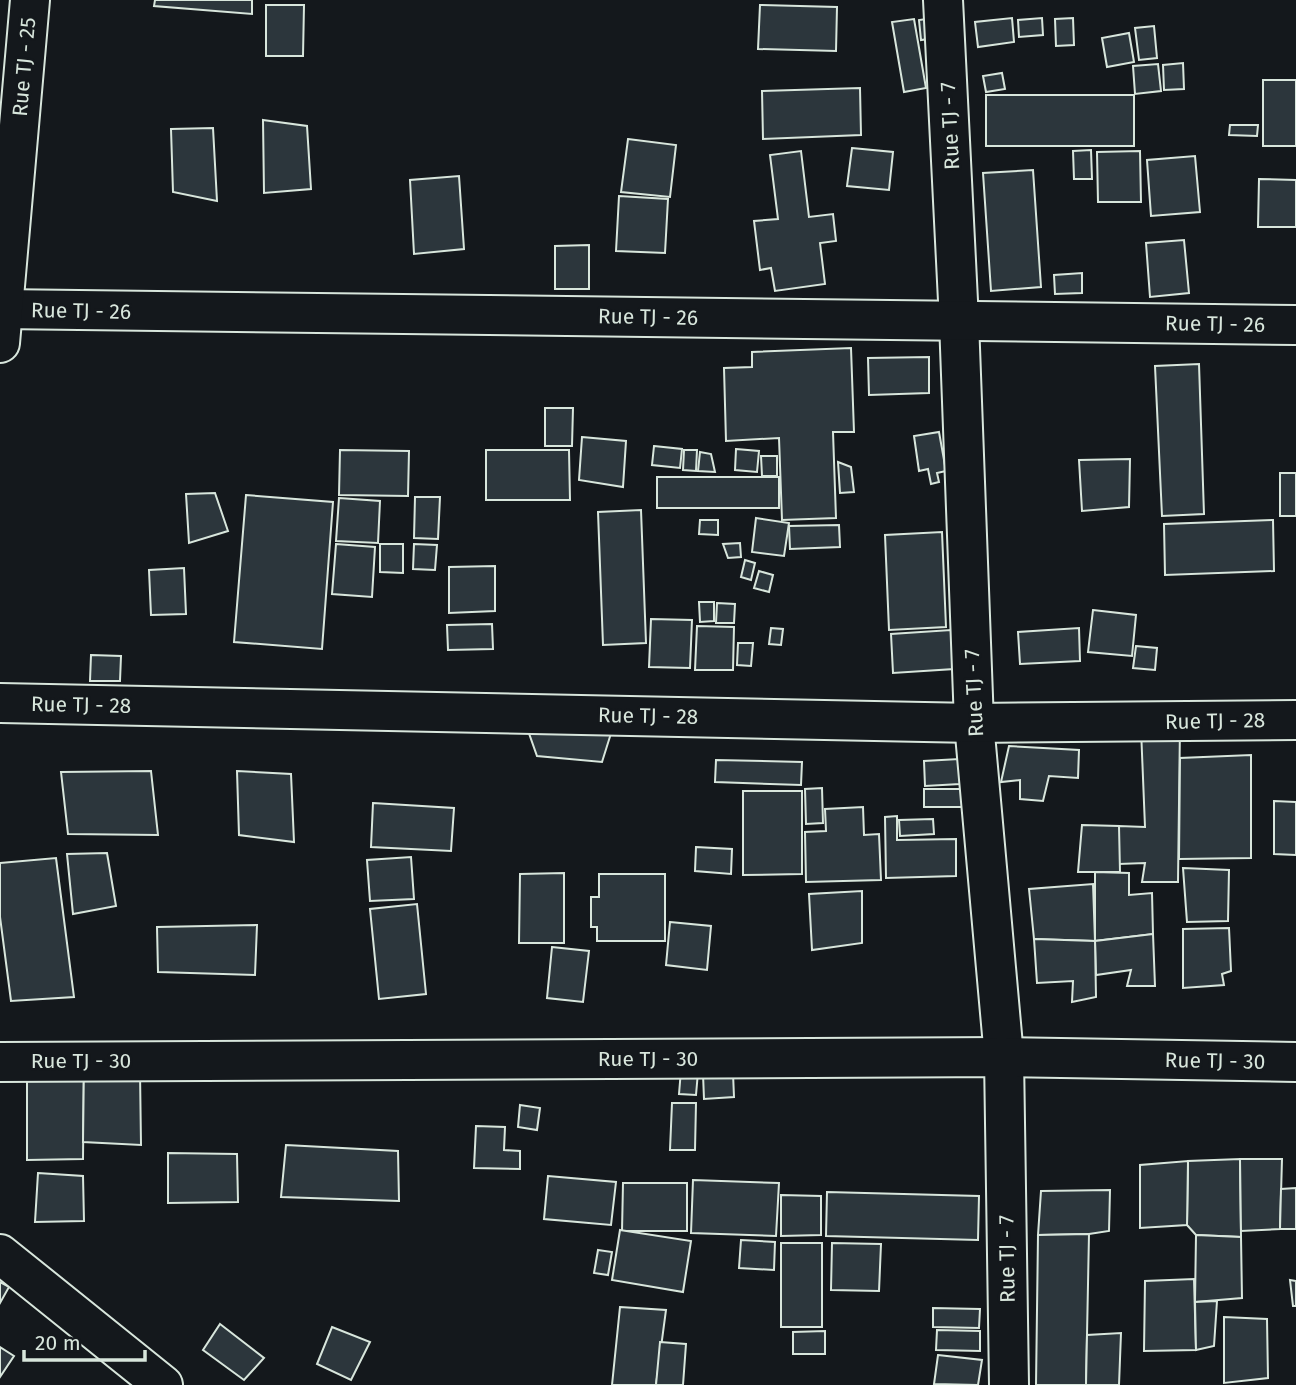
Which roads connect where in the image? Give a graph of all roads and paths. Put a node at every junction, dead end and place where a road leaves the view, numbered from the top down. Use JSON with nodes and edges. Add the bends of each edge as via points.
{"nodes":[{"id":1,"x":30,"y":0,"type":"edge"},
{"id":2,"x":943,"y":0,"type":"edge"},
{"id":3,"x":1,"y":321,"type":"edge"},
{"id":4,"x":959,"y":321,"type":"junction"},
{"id":5,"x":1296,"y":325,"type":"edge"},
{"id":6,"x":0,"y":703,"type":"edge"},
{"id":7,"x":1296,"y":720,"type":"edge"},
{"id":8,"x":974,"y":723,"type":"junction"},
{"id":9,"x":1003,"y":1057,"type":"junction"},
{"id":10,"x":0,"y":1062,"type":"edge"},
{"id":11,"x":1296,"y":1062,"type":"edge"},
{"id":12,"x":0,"y":1254,"type":"edge"},
{"id":13,"x":163,"y":1385,"type":"edge"},
{"id":14,"x":1009,"y":1385,"type":"edge"}],
"edges":[{"from":1,"to":3,"type":"street","name":"Rue TJ - 25"},
{"from":2,"to":4,"type":"street","name":"Rue TJ - 7"},
{"from":3,"to":4,"type":"street","name":"Rue TJ - 26"},
{"from":4,"to":5,"type":"street","name":"Rue TJ - 26"},
{"from":4,"to":8,"type":"street","name":"Rue TJ - 7"},
{"from":6,"to":8,"type":"street","name":"Rue TJ - 28"},
{"from":7,"to":8,"type":"street","name":"Rue TJ - 28"},
{"from":8,"to":9,"type":"street","name":"Rue TJ - 7"},
{"from":9,"to":10,"type":"street","name":"Rue TJ - 30"},
{"from":9,"to":11,"type":"street","name":"Rue TJ - 30"},
{"from":9,"to":14,"type":"street","name":"Rue TJ - 7"},
{"from":12,"to":13,"type":"street"}]}
